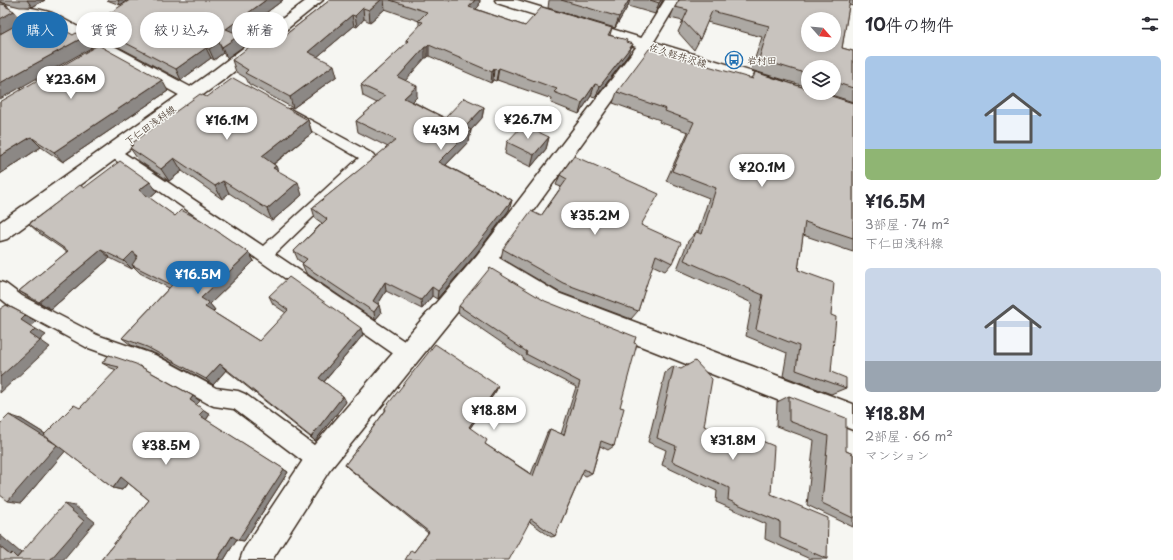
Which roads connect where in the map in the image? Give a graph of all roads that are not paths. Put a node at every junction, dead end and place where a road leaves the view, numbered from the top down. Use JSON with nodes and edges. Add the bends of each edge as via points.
{"nodes":[{"id":1,"x":316,"y":0,"type":"edge"},
{"id":2,"x":502,"y":0,"type":"edge"},
{"id":3,"x":672,"y":0,"type":"edge"},
{"id":4,"x":0,"y":7,"type":"edge"},
{"id":5,"x":20,"y":12,"type":"edge"},
{"id":6,"x":68,"y":24,"type":"edge"},
{"id":7,"x":645,"y":45,"type":"junction"},
{"id":8,"x":793,"y":90,"type":"edge"},
{"id":9,"x":192,"y":95,"type":"junction"},
{"id":10,"x":281,"y":108,"type":"edge"},
{"id":11,"x":113,"y":152,"type":"junction"},
{"id":12,"x":0,"y":233,"type":"edge"},
{"id":13,"x":264,"y":255,"type":"junction"},
{"id":14,"x":485,"y":262,"type":"junction"},
{"id":15,"x":0,"y":289,"type":"edge"},
{"id":16,"x":408,"y":353,"type":"junction"},
{"id":17,"x":853,"y":417,"type":"edge"},
{"id":18,"x":319,"y":461,"type":"junction"},
{"id":19,"x":255,"y":560,"type":"edge"}],
"edges":[{"from":1,"to":9,"type":"street","name":"下仁田浅科線","via":[[227,78]]},
{"from":2,"to":7,"type":"street","name":"佐久軽井沢線"},
{"from":3,"to":7,"type":"street"},
{"from":4,"to":5,"type":"street"},
{"from":6,"to":9,"type":"street","via":[[90,33],[98,52]]},
{"from":7,"to":8,"type":"street","name":"佐久軽井沢線"},
{"from":7,"to":14,"type":"street"},
{"from":9,"to":11,"type":"street","name":"下仁田浅科線"},
{"from":10,"to":13,"type":"lane","via":[[368,157]]},
{"from":11,"to":12,"type":"street","name":"下仁田浅科線"},
{"from":11,"to":13,"type":"lane"},
{"from":13,"to":16,"type":"lane"},
{"from":14,"to":16,"type":"street"},
{"from":14,"to":17,"type":"street","via":[[550,300]]},
{"from":15,"to":18,"type":"lane","via":[[92,341],[149,361],[214,397],[238,400]]},
{"from":16,"to":18,"type":"street"},
{"from":18,"to":19,"type":"street"}]}
